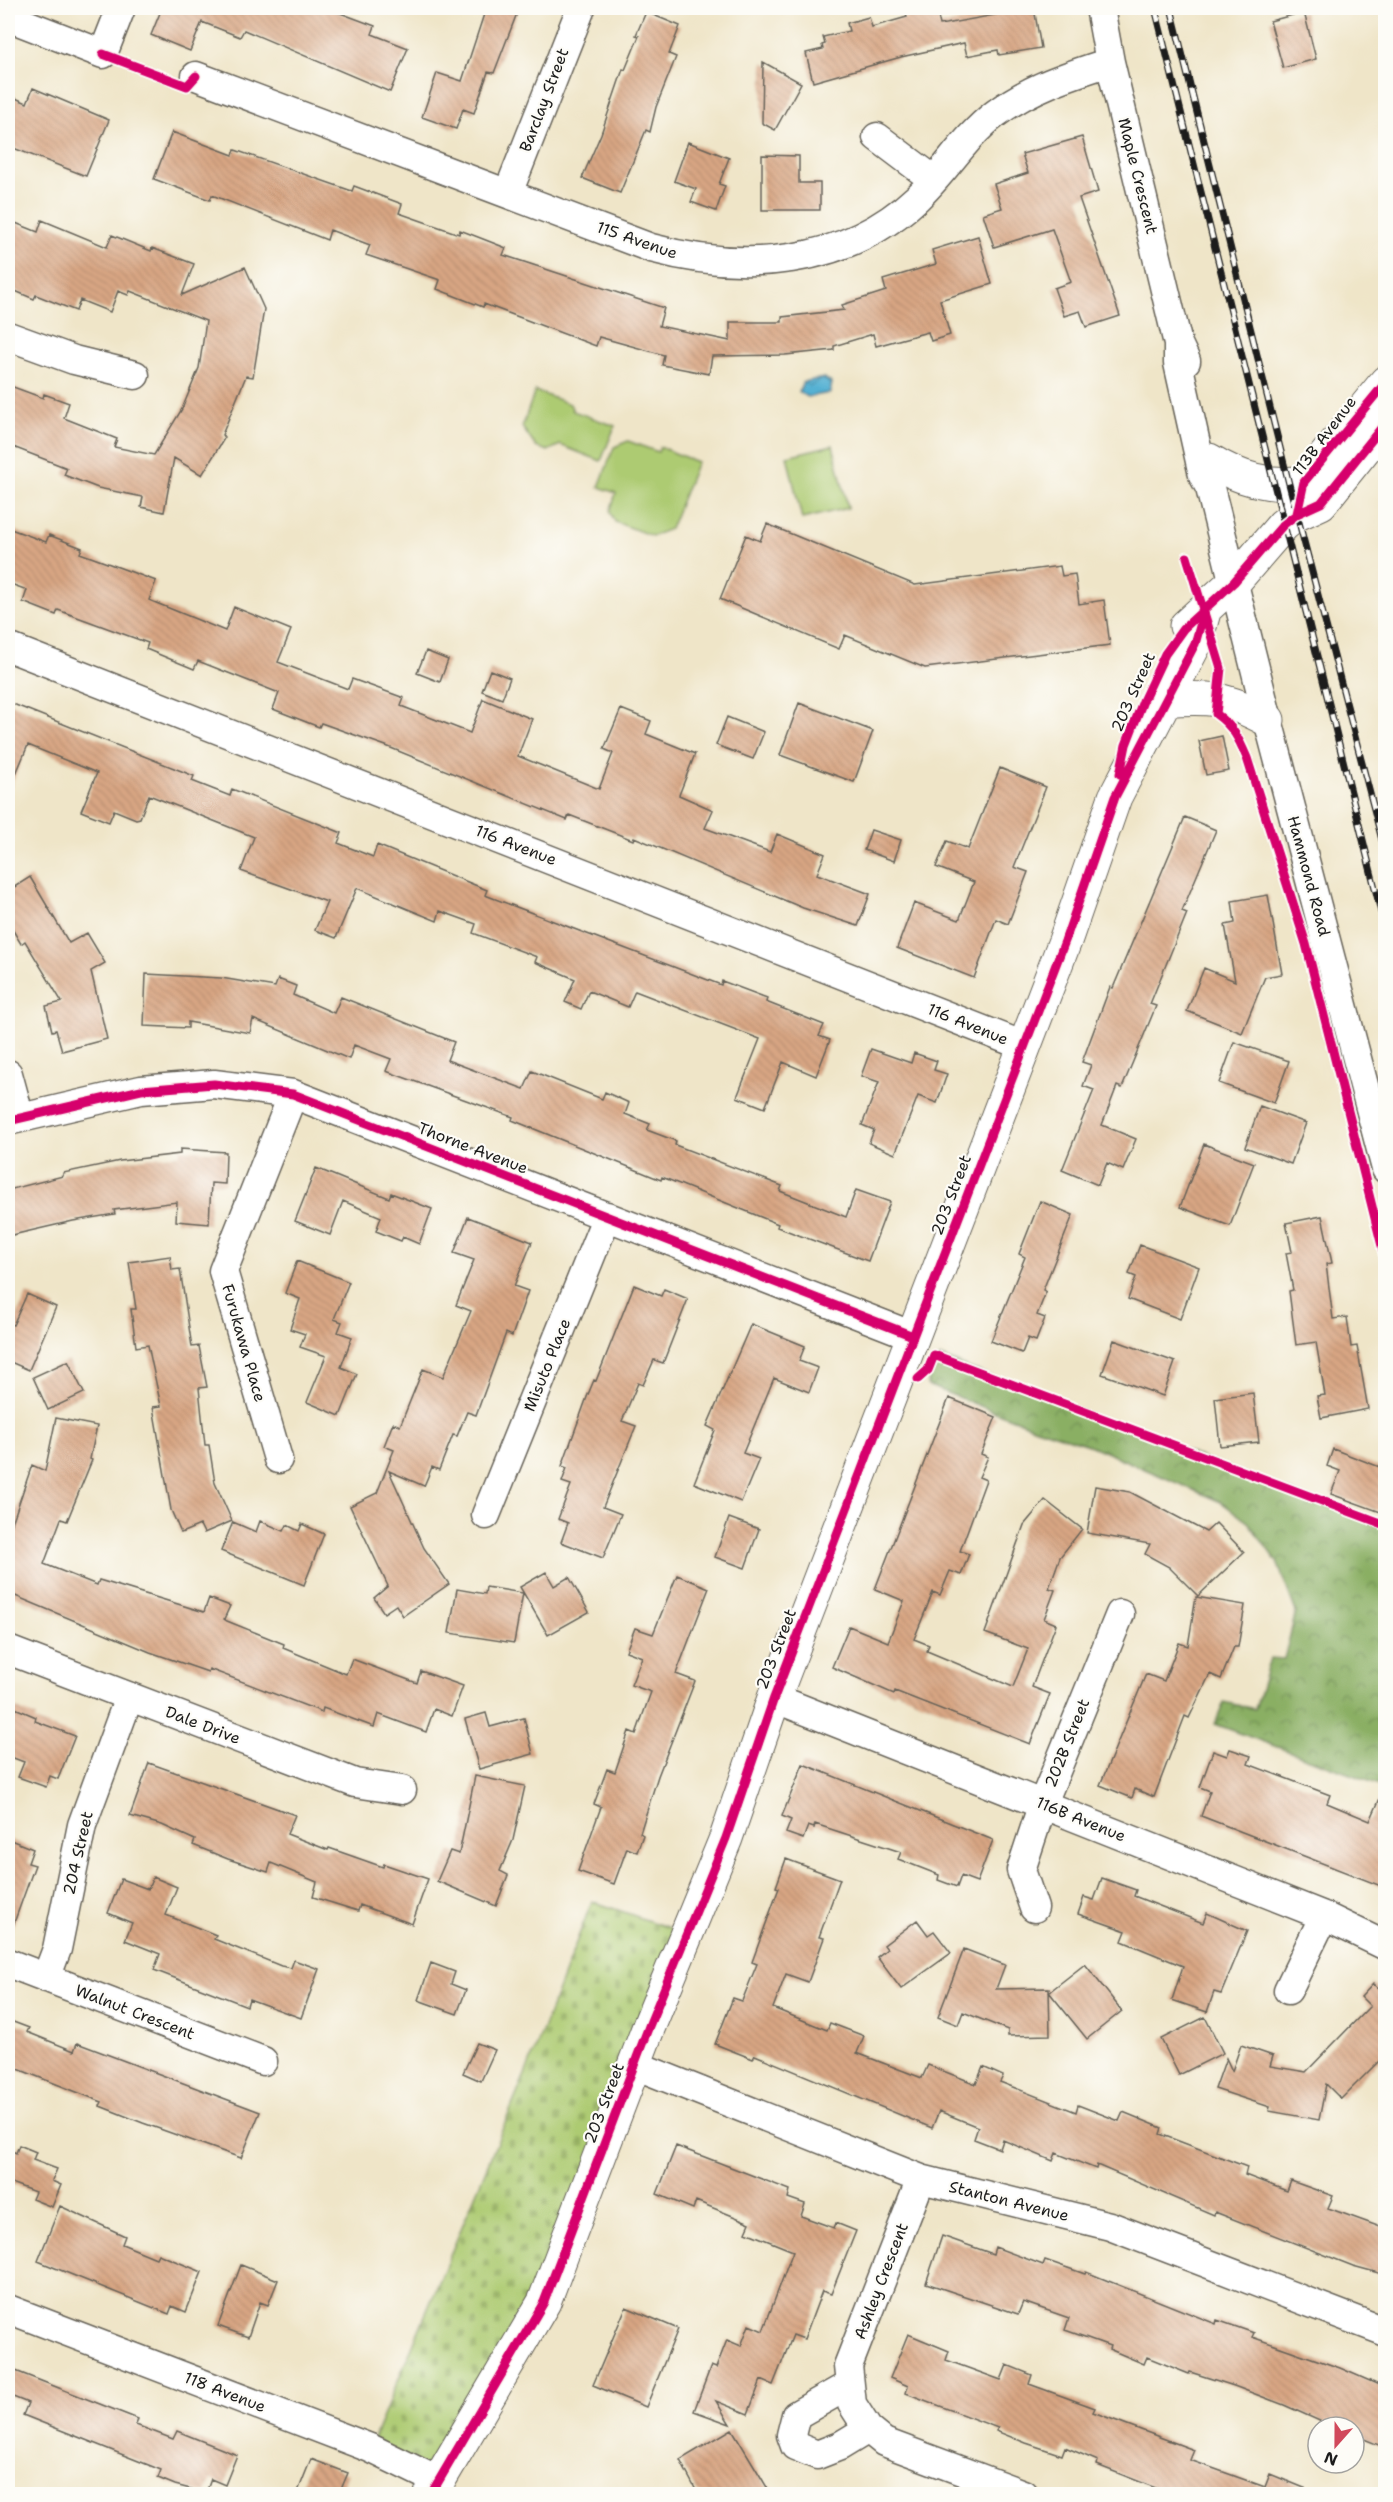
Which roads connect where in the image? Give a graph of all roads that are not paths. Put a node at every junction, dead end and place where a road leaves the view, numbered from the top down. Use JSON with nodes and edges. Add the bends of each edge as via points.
{"nodes":[{"id":1,"x":121,"y":8,"type":"edge"},
{"id":2,"x":581,"y":8,"type":"edge"},
{"id":3,"x":1100,"y":8,"type":"edge"},
{"id":4,"x":8,"y":17,"type":"edge"},
{"id":5,"x":1110,"y":62,"type":"junction"},
{"id":6,"x":196,"y":75,"type":"dead end"},
{"id":7,"x":877,"y":137,"type":"dead end"},
{"id":8,"x":934,"y":180,"type":"junction"},
{"id":9,"x":508,"y":193,"type":"junction"},
{"id":10,"x":8,"y":336,"type":"edge"},
{"id":11,"x":135,"y":375,"type":"dead end"},
{"id":12,"x":1386,"y":382,"type":"edge"},
{"id":13,"x":1386,"y":423,"type":"edge"},
{"id":14,"x":1210,"y":474,"type":"junction"},
{"id":15,"x":1304,"y":482,"type":"junction"},
{"id":16,"x":1297,"y":514,"type":"junction"},
{"id":17,"x":1234,"y":582,"type":"junction"},
{"id":18,"x":1204,"y":612,"type":"junction"},
{"id":19,"x":8,"y":646,"type":"edge"},
{"id":20,"x":1164,"y":700,"type":"junction"},
{"id":21,"x":1268,"y":720,"type":"junction"},
{"id":22,"x":1115,"y":797,"type":"junction"},
{"id":23,"x":1024,"y":1046,"type":"junction"},
{"id":24,"x":8,"y":1074,"type":"edge"},
{"id":25,"x":293,"y":1094,"type":"junction"},
{"id":26,"x":14,"y":1120,"type":"edge"},
{"id":27,"x":1386,"y":1169,"type":"edge"},
{"id":28,"x":607,"y":1216,"type":"junction"},
{"id":29,"x":913,"y":1336,"type":"junction"},
{"id":30,"x":278,"y":1459,"type":"dead end"},
{"id":31,"x":486,"y":1515,"type":"dead end"},
{"id":32,"x":1120,"y":1614,"type":"dead end"},
{"id":33,"x":8,"y":1650,"type":"edge"},
{"id":34,"x":129,"y":1697,"type":"junction"},
{"id":35,"x":774,"y":1698,"type":"junction"},
{"id":36,"x":402,"y":1790,"type":"dead end"},
{"id":37,"x":1043,"y":1803,"type":"junction"},
{"id":38,"x":1034,"y":1908,"type":"dead end"},
{"id":39,"x":1324,"y":1916,"type":"junction"},
{"id":40,"x":1386,"y":1946,"type":"edge"},
{"id":41,"x":8,"y":1963,"type":"edge"},
{"id":42,"x":46,"y":1978,"type":"junction"},
{"id":43,"x":1288,"y":1990,"type":"dead end"},
{"id":44,"x":263,"y":2061,"type":"dead end"},
{"id":45,"x":635,"y":2065,"type":"junction"},
{"id":46,"x":921,"y":2179,"type":"junction"},
{"id":47,"x":8,"y":2308,"type":"edge"},
{"id":48,"x":1386,"y":2332,"type":"edge"},
{"id":49,"x":849,"y":2385,"type":"junction"},
{"id":50,"x":868,"y":2429,"type":"junction"},
{"id":51,"x":435,"y":2488,"type":"edge"},
{"id":52,"x":1023,"y":2494,"type":"edge"}],
"edges":[{"from":1,"to":4,"type":"street","via":[[103,54]]},
{"from":2,"to":9,"type":"street","name":"Barclay Street"},
{"from":3,"to":5,"type":"street","name":"Maple Crescent"},
{"from":5,"to":8,"type":"street","name":"115 Avenue","via":[[1038,87],[1016,100],[976,130]]},
{"from":5,"to":14,"type":"street","name":"Maple Crescent","via":[[1178,344],[1187,362]]},
{"from":6,"to":9,"type":"street","name":"115 Avenue"},
{"from":7,"to":8,"type":"street"},
{"from":8,"to":9,"type":"street","name":"115 Avenue","via":[[892,219],[870,232],[826,252],[773,262],[679,256]]},
{"from":10,"to":11,"type":"street","via":[[74,360]]},
{"from":12,"to":15,"type":"main road","name":"113B Avenue"},
{"from":13,"to":16,"type":"main road","via":[[1321,503]]},
{"from":14,"to":15,"type":"main road","via":[[1275,485]]},
{"from":14,"to":17,"type":"street","name":"Maple Crescent"},
{"from":15,"to":16,"type":"main road","name":"113B Avenue"},
{"from":16,"to":17,"type":"main road"},
{"from":17,"to":18,"type":"main road","name":"203 Street"},
{"from":17,"to":21,"type":"street","name":"Hammond Road"},
{"from":18,"to":20,"type":"main road","name":"203 Street","via":[[1195,644]]},
{"from":18,"to":22,"type":"main road","name":"203 Street","via":[[1183,629],[1165,654],[1126,745]]},
{"from":19,"to":23,"type":"street","name":"116 Avenue"},
{"from":20,"to":21,"type":"main road","via":[[1218,699],[1236,703]]},
{"from":20,"to":22,"type":"main road","name":"203 Street"},
{"from":21,"to":27,"type":"street","name":"Hammond Road"},
{"from":22,"to":23,"type":"main road","name":"203 Street"},
{"from":23,"to":29,"type":"main road","name":"203 Street"},
{"from":24,"to":26,"type":"street"},
{"from":25,"to":26,"type":"street","name":"Thorne Avenue","via":[[214,1084],[141,1090]]},
{"from":25,"to":28,"type":"street","name":"Thorne Avenue"},
{"from":25,"to":30,"type":"street","name":"Furukawa Place","via":[[223,1271]]},
{"from":28,"to":29,"type":"street","name":"Thorne Avenue"},
{"from":28,"to":31,"type":"street","name":"Misuto Place"},
{"from":29,"to":35,"type":"main road","name":"203 Street"},
{"from":32,"to":37,"type":"street","name":"202B Street"},
{"from":33,"to":34,"type":"street","name":"Dale Drive"},
{"from":34,"to":36,"type":"street","name":"Dale Drive","via":[[356,1783]]},
{"from":34,"to":42,"type":"street","name":"204 Street","via":[[82,1825],[57,1949]]},
{"from":35,"to":37,"type":"street","name":"116B Avenue"},
{"from":35,"to":45,"type":"main road","name":"203 Street","via":[[726,1838]]},
{"from":37,"to":38,"type":"street","name":"202B Street","via":[[1021,1870]]},
{"from":37,"to":39,"type":"street","name":"116B Avenue"},
{"from":39,"to":40,"type":"street","name":"116B Avenue"},
{"from":39,"to":43,"type":"street"},
{"from":41,"to":42,"type":"street","name":"Walnut Crescent"},
{"from":42,"to":44,"type":"street","name":"Walnut Crescent"},
{"from":45,"to":46,"type":"street","name":"Stanton Avenue"},
{"from":45,"to":51,"type":"main road","name":"203 Street","via":[[544,2302]]},
{"from":46,"to":48,"type":"street","name":"Stanton Avenue","via":[[1110,2226]]},
{"from":46,"to":49,"type":"street","name":"Ashley Crescent","via":[[848,2366]]},
{"from":47,"to":51,"type":"street","name":"118 Avenue","via":[[370,2448]]},
{"from":49,"to":50,"type":"street","name":"Ashley Crescent","via":[[852,2404]]},
{"from":49,"to":50,"type":"street","via":[[796,2415],[791,2435],[795,2446],[817,2455]]},
{"from":50,"to":52,"type":"street","name":"Ashley Crescent","via":[[884,2442]]}]}
